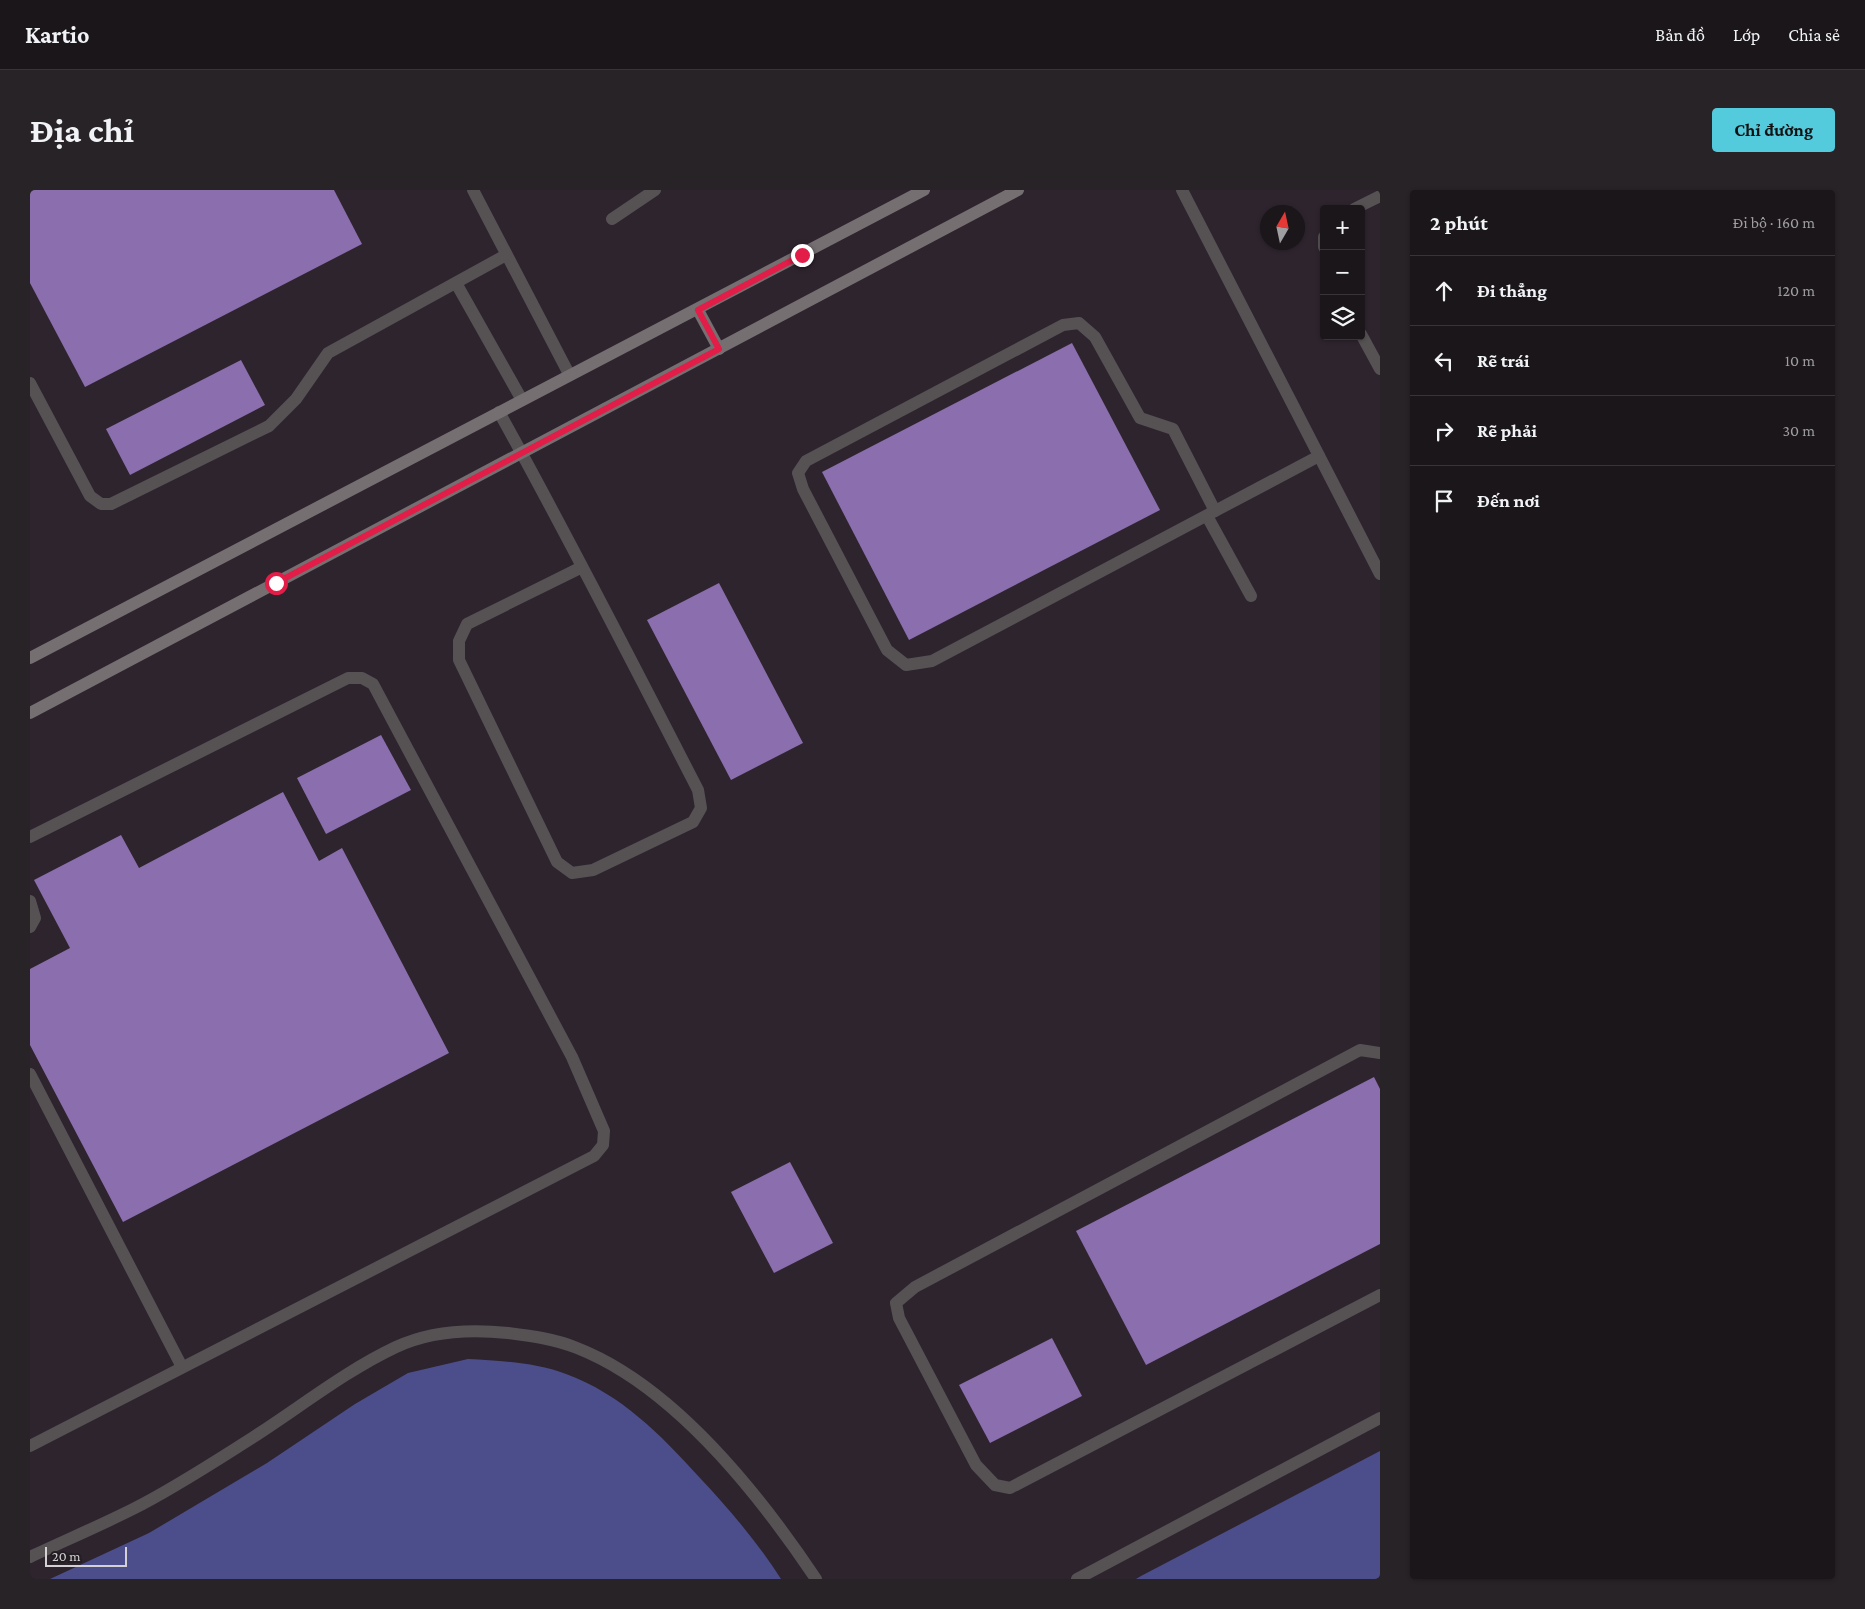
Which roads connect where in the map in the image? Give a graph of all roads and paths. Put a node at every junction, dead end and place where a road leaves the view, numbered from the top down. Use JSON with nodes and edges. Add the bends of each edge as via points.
{"nodes":[{"id":1,"x":473,"y":190,"type":"edge"},
{"id":2,"x":655,"y":190,"type":"edge"},
{"id":3,"x":924,"y":190,"type":"edge"},
{"id":4,"x":1018,"y":190,"type":"edge"},
{"id":5,"x":1182,"y":190,"type":"edge"},
{"id":6,"x":1380,"y":196,"type":"edge"},
{"id":7,"x":1362,"y":205,"type":"edge"},
{"id":8,"x":612,"y":219,"type":"dead end"},
{"id":9,"x":506,"y":255,"type":"junction"},
{"id":10,"x":456,"y":283,"type":"junction"},
{"id":11,"x":698,"y":310,"type":"junction"},
{"id":12,"x":1364,"y":340,"type":"edge"},
{"id":13,"x":719,"y":349,"type":"junction"},
{"id":14,"x":1380,"y":369,"type":"edge"},
{"id":15,"x":569,"y":374,"type":"junction"},
{"id":16,"x":30,"y":383,"type":"edge"},
{"id":17,"x":522,"y":400,"type":"junction"},
{"id":18,"x":499,"y":412,"type":"junction"},
{"id":19,"x":522,"y":453,"type":"junction"},
{"id":20,"x":1319,"y":456,"type":"junction"},
{"id":21,"x":1211,"y":513,"type":"junction"},
{"id":22,"x":582,"y":567,"type":"junction"},
{"id":23,"x":1380,"y":574,"type":"edge"},
{"id":24,"x":1251,"y":596,"type":"dead end"},
{"id":25,"x":30,"y":658,"type":"edge"},
{"id":26,"x":30,"y":713,"type":"edge"},
{"id":27,"x":30,"y":837,"type":"edge"},
{"id":28,"x":30,"y":900,"type":"edge"},
{"id":29,"x":30,"y":927,"type":"edge"},
{"id":30,"x":1380,"y":1053,"type":"edge"},
{"id":31,"x":30,"y":1074,"type":"edge"},
{"id":32,"x":1380,"y":1295,"type":"edge"},
{"id":33,"x":182,"y":1367,"type":"junction"},
{"id":34,"x":1380,"y":1418,"type":"edge"},
{"id":35,"x":30,"y":1446,"type":"edge"},
{"id":36,"x":30,"y":1556,"type":"edge"},
{"id":37,"x":816,"y":1579,"type":"edge"},
{"id":38,"x":1077,"y":1579,"type":"edge"}],
"edges":[{"from":1,"to":9,"type":"street"},
{"from":2,"to":8,"type":"street"},
{"from":3,"to":11,"type":"street"},
{"from":4,"to":13,"type":"street"},
{"from":5,"to":20,"type":"street"},
{"from":6,"to":7,"type":"street"},
{"from":9,"to":10,"type":"street"},
{"from":9,"to":15,"type":"street"},
{"from":10,"to":16,"type":"street","via":[[328,353],[296,399],[270,426],[111,504],[100,504],[90,496]]},
{"from":10,"to":17,"type":"street"},
{"from":11,"to":13,"type":"street"},
{"from":11,"to":15,"type":"street"},
{"from":12,"to":14,"type":"street"},
{"from":13,"to":19,"type":"street"},
{"from":15,"to":17,"type":"street"},
{"from":17,"to":18,"type":"street"},
{"from":18,"to":19,"type":"street"},
{"from":18,"to":25,"type":"street"},
{"from":19,"to":22,"type":"street"},
{"from":19,"to":26,"type":"street"},
{"from":20,"to":21,"type":"street"},
{"from":20,"to":23,"type":"street"},
{"from":21,"to":21,"type":"street","via":[[932,661],[906,665],[887,650],[803,489],[798,473],[806,461],[1063,325],[1079,322],[1095,337],[1140,418],[1173,429]]},
{"from":21,"to":24,"type":"street"},
{"from":22,"to":22,"type":"street","via":[[698,790],[701,808],[692,822],[593,870],[572,873],[557,862],[459,660],[459,641],[467,624]]},
{"from":27,"to":33,"type":"street","via":[[348,678],[368,681],[373,684],[572,1057],[604,1131],[603,1145],[594,1156]]},
{"from":28,"to":29,"type":"street","via":[[35,918]]},
{"from":30,"to":32,"type":"street","via":[[1360,1050],[915,1287],[896,1304],[899,1318],[976,1466],[995,1486],[1010,1488]]},
{"from":31,"to":33,"type":"street"},
{"from":33,"to":35,"type":"street"},
{"from":34,"to":38,"type":"street"},
{"from":36,"to":37,"type":"street","via":[[136,1508],[251,1439],[339,1379],[396,1347],[467,1330],[556,1340],[579,1348],[652,1390],[673,1407],[750,1490]]}]}
